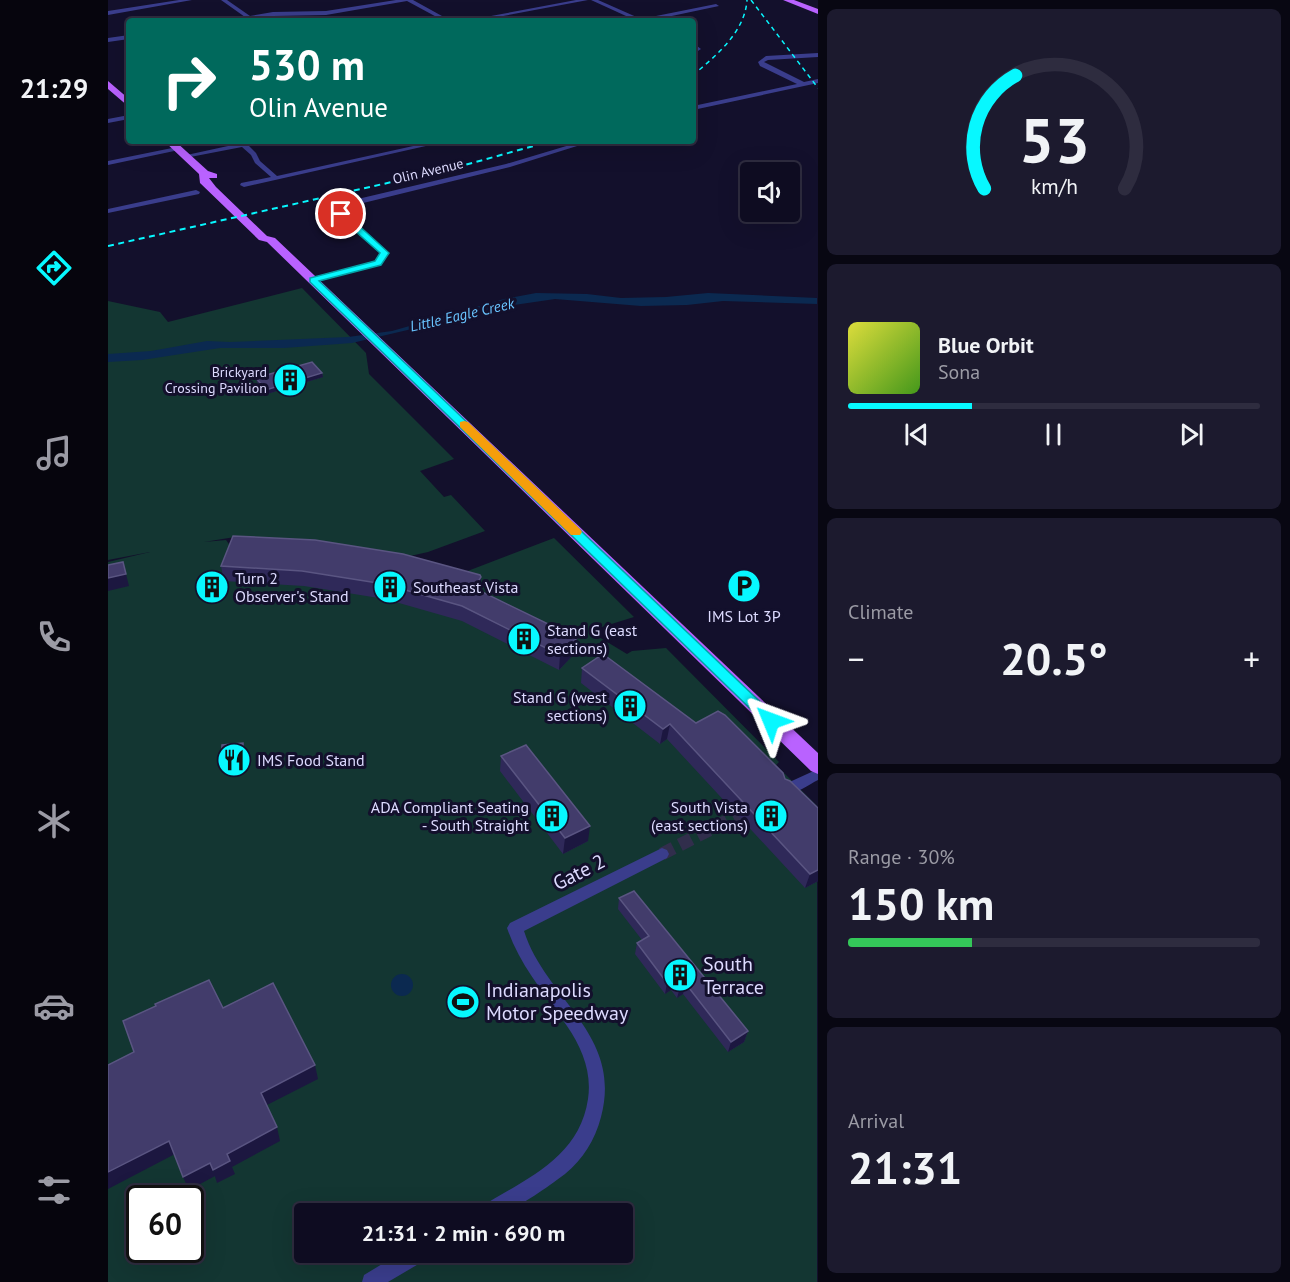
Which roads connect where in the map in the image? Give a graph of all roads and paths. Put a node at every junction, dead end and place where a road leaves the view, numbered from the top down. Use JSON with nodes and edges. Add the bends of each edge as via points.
{"nodes":[{"id":1,"x":189,"y":0,"type":"edge"},
{"id":2,"x":224,"y":0,"type":"edge"},
{"id":3,"x":407,"y":0,"type":"edge"},
{"id":4,"x":585,"y":0,"type":"edge"},
{"id":5,"x":594,"y":0,"type":"edge"},
{"id":6,"x":787,"y":0,"type":"edge"},
{"id":7,"x":716,"y":6,"type":"dead end"},
{"id":8,"x":815,"y":10,"type":"edge"},
{"id":9,"x":108,"y":13,"type":"edge"},
{"id":10,"x":251,"y":18,"type":"edge"},
{"id":11,"x":257,"y":18,"type":"edge"},
{"id":12,"x":442,"y":18,"type":"edge"},
{"id":13,"x":484,"y":18,"type":"edge"},
{"id":14,"x":634,"y":18,"type":"edge"},
{"id":15,"x":656,"y":18,"type":"edge"},
{"id":16,"x":126,"y":37,"type":"edge"},
{"id":17,"x":108,"y":40,"type":"edge"},
{"id":18,"x":818,"y":56,"type":"edge"},
{"id":19,"x":818,"y":81,"type":"edge"},
{"id":20,"x":801,"y":83,"type":"junction"},
{"id":21,"x":108,"y":84,"type":"edge"},
{"id":22,"x":126,"y":101,"type":"edge"},
{"id":23,"x":696,"y":107,"type":"edge"},
{"id":24,"x":126,"y":118,"type":"edge"},
{"id":25,"x":108,"y":122,"type":"edge"},
{"id":26,"x":172,"y":144,"type":"edge"},
{"id":27,"x":248,"y":144,"type":"edge"},
{"id":28,"x":423,"y":144,"type":"edge"},
{"id":29,"x":580,"y":144,"type":"edge"},
{"id":30,"x":244,"y":145,"type":"junction"},
{"id":31,"x":181,"y":153,"type":"junction"},
{"id":32,"x":108,"y":163,"type":"edge"},
{"id":33,"x":276,"y":178,"type":"junction"},
{"id":34,"x":244,"y":185,"type":"dead end"},
{"id":35,"x":196,"y":192,"type":"dead end"},
{"id":36,"x":108,"y":211,"type":"edge"},
{"id":37,"x":313,"y":280,"type":"junction"},
{"id":38,"x":818,"y":766,"type":"edge"},
{"id":39,"x":818,"y":774,"type":"edge"},
{"id":40,"x":788,"y":789,"type":"edge"},
{"id":41,"x":663,"y":854,"type":"tunnel mouth"},
{"id":42,"x":503,"y":1203,"type":"edge"},
{"id":43,"x":402,"y":1263,"type":"edge"},
{"id":44,"x":371,"y":1282,"type":"edge"}],
"edges":[{"from":1,"to":9,"type":"street"},
{"from":2,"to":10,"type":"street"},
{"from":3,"to":11,"type":"street","via":[[323,14],[281,13]]},
{"from":3,"to":12,"type":"street"},
{"from":4,"to":13,"type":"street"},
{"from":5,"to":14,"type":"street"},
{"from":6,"to":8,"type":"main road"},
{"from":7,"to":15,"type":"street"},
{"from":16,"to":17,"type":"street"},
{"from":18,"to":20,"type":"street","via":[[766,58],[761,62]]},
{"from":19,"to":20,"type":"street"},
{"from":20,"to":23,"type":"street"},
{"from":21,"to":22,"type":"main road"},
{"from":24,"to":25,"type":"street"},
{"from":26,"to":31,"type":"main road"},
{"from":27,"to":30,"type":"street"},
{"from":28,"to":33,"type":"street"},
{"from":29,"to":37,"type":"street","name":"Olin Avenue","via":[[515,164],[348,204],[341,215],[385,253],[383,258]]},
{"from":30,"to":31,"type":"street"},
{"from":30,"to":33,"type":"street"},
{"from":31,"to":32,"type":"street"},
{"from":31,"to":37,"type":"main road","via":[[204,173],[204,181],[212,189]]},
{"from":33,"to":34,"type":"street"},
{"from":35,"to":36,"type":"street"},
{"from":37,"to":38,"type":"main road"},
{"from":39,"to":40,"type":"street"},
{"from":41,"to":42,"type":"street","name":"Gate 2","via":[[515,928],[519,943],[588,1048],[595,1067],[596,1094],[584,1141],[571,1157]]},
{"from":43,"to":44,"type":"street"}]}
